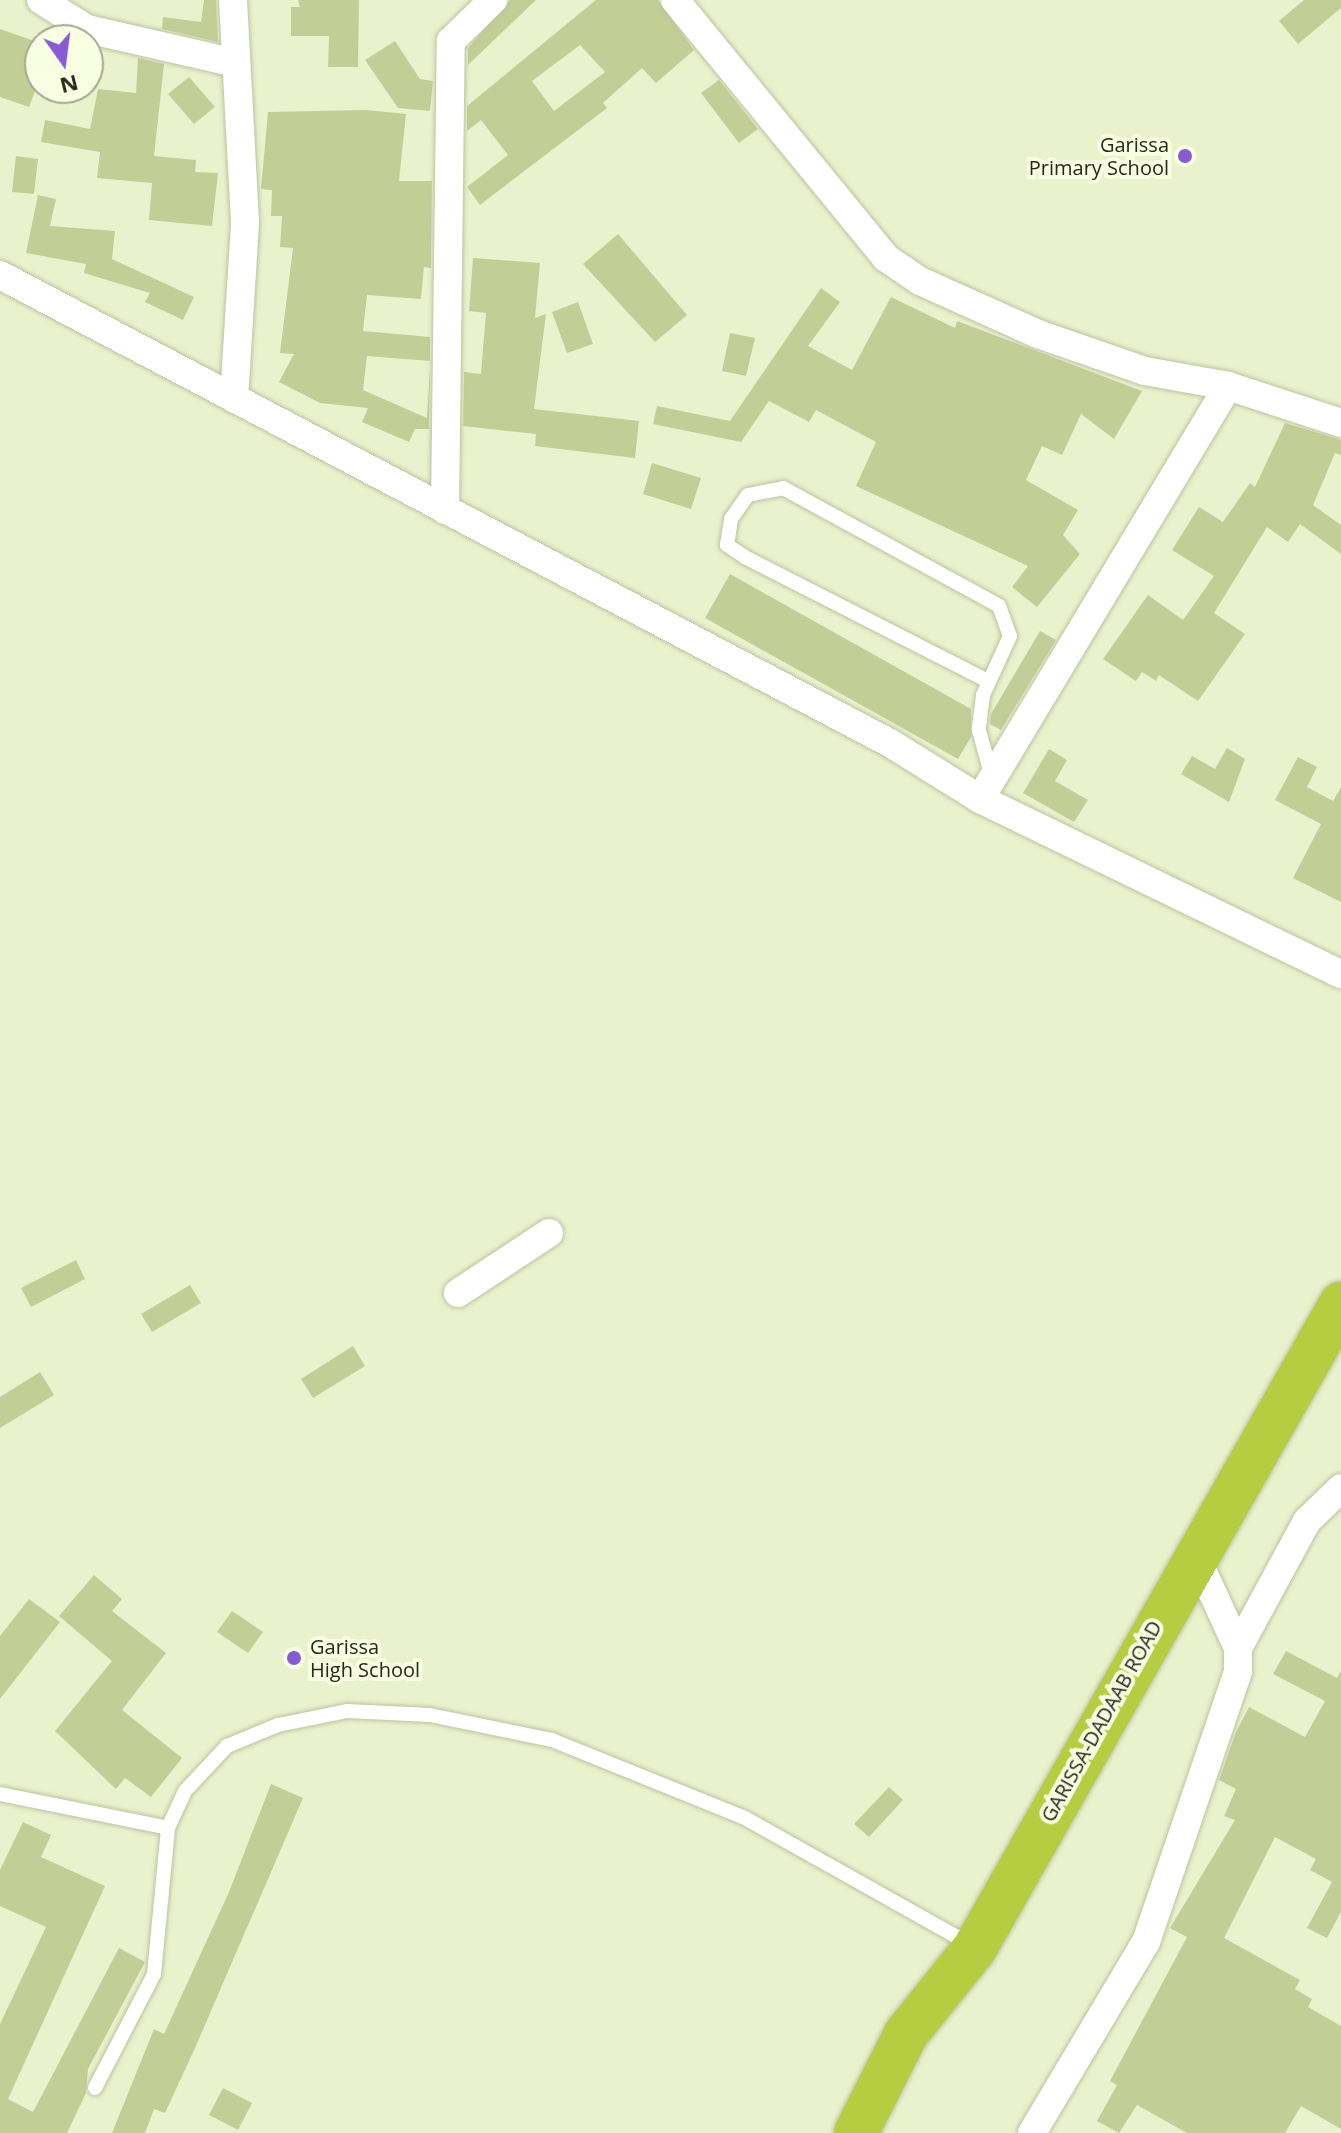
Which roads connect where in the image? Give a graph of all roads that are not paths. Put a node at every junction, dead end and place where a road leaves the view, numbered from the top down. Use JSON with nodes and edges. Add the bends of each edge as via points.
{"nodes":[{"id":1,"x":41,"y":0,"type":"edge"},
{"id":2,"x":233,"y":0,"type":"edge"},
{"id":3,"x":493,"y":0,"type":"edge"},
{"id":4,"x":675,"y":0,"type":"edge"},
{"id":5,"x":236,"y":63,"type":"junction"},
{"id":6,"x":0,"y":275,"type":"edge"},
{"id":7,"x":1228,"y":386,"type":"junction"},
{"id":8,"x":234,"y":399,"type":"junction"},
{"id":9,"x":1341,"y":423,"type":"edge"},
{"id":10,"x":445,"y":510,"type":"junction"},
{"id":11,"x":988,"y":681,"type":"junction"},
{"id":12,"x":986,"y":789,"type":"junction"},
{"id":13,"x":1341,"y":974,"type":"edge"},
{"id":14,"x":549,"y":1233,"type":"dead end"},
{"id":15,"x":458,"y":1293,"type":"dead end"},
{"id":16,"x":1341,"y":1304,"type":"edge"},
{"id":17,"x":1341,"y":1488,"type":"edge"},
{"id":18,"x":1195,"y":1555,"type":"junction"},
{"id":19,"x":1238,"y":1648,"type":"junction"},
{"id":20,"x":0,"y":1794,"type":"edge"},
{"id":21,"x":168,"y":1828,"type":"junction"},
{"id":22,"x":975,"y":1948,"type":"junction"},
{"id":23,"x":95,"y":2088,"type":"dead end"},
{"id":24,"x":856,"y":2133,"type":"edge"},
{"id":25,"x":1032,"y":2133,"type":"edge"}],
"edges":[{"from":1,"to":5,"type":"street","via":[[87,29]]},
{"from":2,"to":5,"type":"street"},
{"from":3,"to":10,"type":"street","via":[[451,41]]},
{"from":4,"to":7,"type":"street","via":[[886,258],[1038,334],[1145,371]]},
{"from":5,"to":8,"type":"street","via":[[245,224]]},
{"from":6,"to":8,"type":"street"},
{"from":7,"to":9,"type":"street"},
{"from":7,"to":12,"type":"street"},
{"from":8,"to":10,"type":"street"},
{"from":10,"to":12,"type":"street"},
{"from":11,"to":11,"type":"lane","via":[[1010,636],[999,606],[783,488],[748,495],[731,519],[727,545],[745,557]]},
{"from":11,"to":12,"type":"lane","via":[[979,730]]},
{"from":12,"to":13,"type":"street"},
{"from":14,"to":15,"type":"street"},
{"from":16,"to":18,"type":"highway","name":"GARISSA-DADAAB ROAD"},
{"from":17,"to":19,"type":"street","via":[[1307,1521]]},
{"from":18,"to":19,"type":"street"},
{"from":18,"to":22,"type":"highway","name":"GARISSA-DADAAB ROAD"},
{"from":19,"to":25,"type":"street","via":[[1238,1671],[1199,1800],[1146,1942]]},
{"from":20,"to":21,"type":"lane"},
{"from":21,"to":22,"type":"lane","via":[[185,1791],[227,1746],[278,1725],[347,1711],[430,1715],[552,1740],[745,1818]]},
{"from":21,"to":23,"type":"lane","via":[[154,1974]]},
{"from":22,"to":24,"type":"highway","name":"GARISSA-DADAAB ROAD","via":[[906,2034]]}]}
